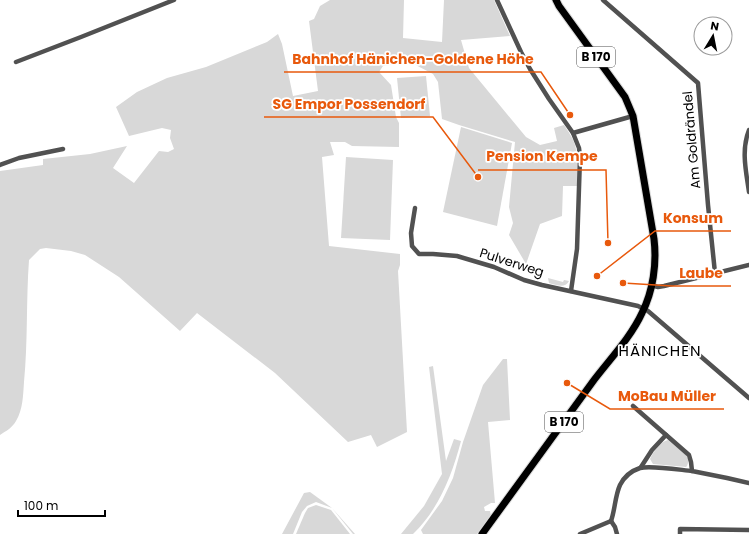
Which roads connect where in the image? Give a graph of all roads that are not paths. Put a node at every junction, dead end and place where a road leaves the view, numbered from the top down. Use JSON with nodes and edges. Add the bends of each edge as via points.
{"nodes":[{"id":1,"x":174,"y":0,"type":"edge"},
{"id":2,"x":497,"y":0,"type":"edge"},
{"id":3,"x":556,"y":0,"type":"edge"},
{"id":4,"x":603,"y":0,"type":"edge"},
{"id":5,"x":16,"y":62,"type":"dead end"},
{"id":6,"x":633,"y":116,"type":"junction"},
{"id":7,"x":749,"y":130,"type":"edge"},
{"id":8,"x":573,"y":133,"type":"junction"},
{"id":9,"x":63,"y":149,"type":"dead end"},
{"id":10,"x":0,"y":165,"type":"edge"},
{"id":11,"x":749,"y":192,"type":"edge"},
{"id":12,"x":415,"y":208,"type":"dead end"},
{"id":13,"x":749,"y":265,"type":"edge"},
{"id":14,"x":715,"y":273,"type":"junction"},
{"id":15,"x":651,"y":285,"type":"junction"},
{"id":16,"x":570,"y":291,"type":"junction"},
{"id":17,"x":644,"y":309,"type":"junction"},
{"id":18,"x":749,"y":398,"type":"edge"},
{"id":19,"x":633,"y":406,"type":"dead end"},
{"id":20,"x":666,"y":435,"type":"junction"},
{"id":21,"x":641,"y":467,"type":"junction"},
{"id":22,"x":692,"y":471,"type":"junction"},
{"id":23,"x":749,"y":483,"type":"edge"},
{"id":24,"x":611,"y":521,"type":"junction"},
{"id":25,"x":749,"y":530,"type":"edge"},
{"id":26,"x":482,"y":534,"type":"edge"},
{"id":27,"x":580,"y":534,"type":"edge"},
{"id":28,"x":617,"y":534,"type":"edge"},
{"id":29,"x":680,"y":534,"type":"edge"}],
"edges":[{"from":1,"to":5,"type":"street"},
{"from":2,"to":8,"type":"street","via":[[530,69]]},
{"from":3,"to":6,"type":"main road","number":"B 170","via":[[625,96]]},
{"from":4,"to":14,"type":"street","name":"Am Goldrändel","via":[[698,83]]},
{"from":6,"to":8,"type":"street"},
{"from":6,"to":15,"type":"main road","number":"B 170","via":[[654,243],[655,260]]},
{"from":7,"to":11,"type":"street","via":[[744,158]]},
{"from":8,"to":16,"type":"street","via":[[580,157],[579,220],[577,255]]},
{"from":9,"to":10,"type":"street","via":[[19,158]]},
{"from":12,"to":16,"type":"street","name":"Pulverweg","via":[[411,240],[412,246],[419,254],[457,256],[530,281]]},
{"from":13,"to":14,"type":"street"},
{"from":14,"to":15,"type":"street","via":[[664,286]]},
{"from":15,"to":17,"type":"main road","number":"B 170"},
{"from":16,"to":17,"type":"street","name":"Pulverweg"},
{"from":17,"to":18,"type":"street","name":"Pulverweg"},
{"from":17,"to":26,"type":"main road","number":"B 170","via":[[633,330]]},
{"from":19,"to":20,"type":"street"},
{"from":20,"to":21,"type":"street"},
{"from":20,"to":22,"type":"street","via":[[689,455]]},
{"from":21,"to":22,"type":"street"},
{"from":21,"to":24,"type":"street","via":[[625,476],[620,485]]},
{"from":22,"to":23,"type":"street"},
{"from":24,"to":27,"type":"street"},
{"from":24,"to":28,"type":"street"},
{"from":25,"to":29,"type":"street","via":[[680,529]]}]}
